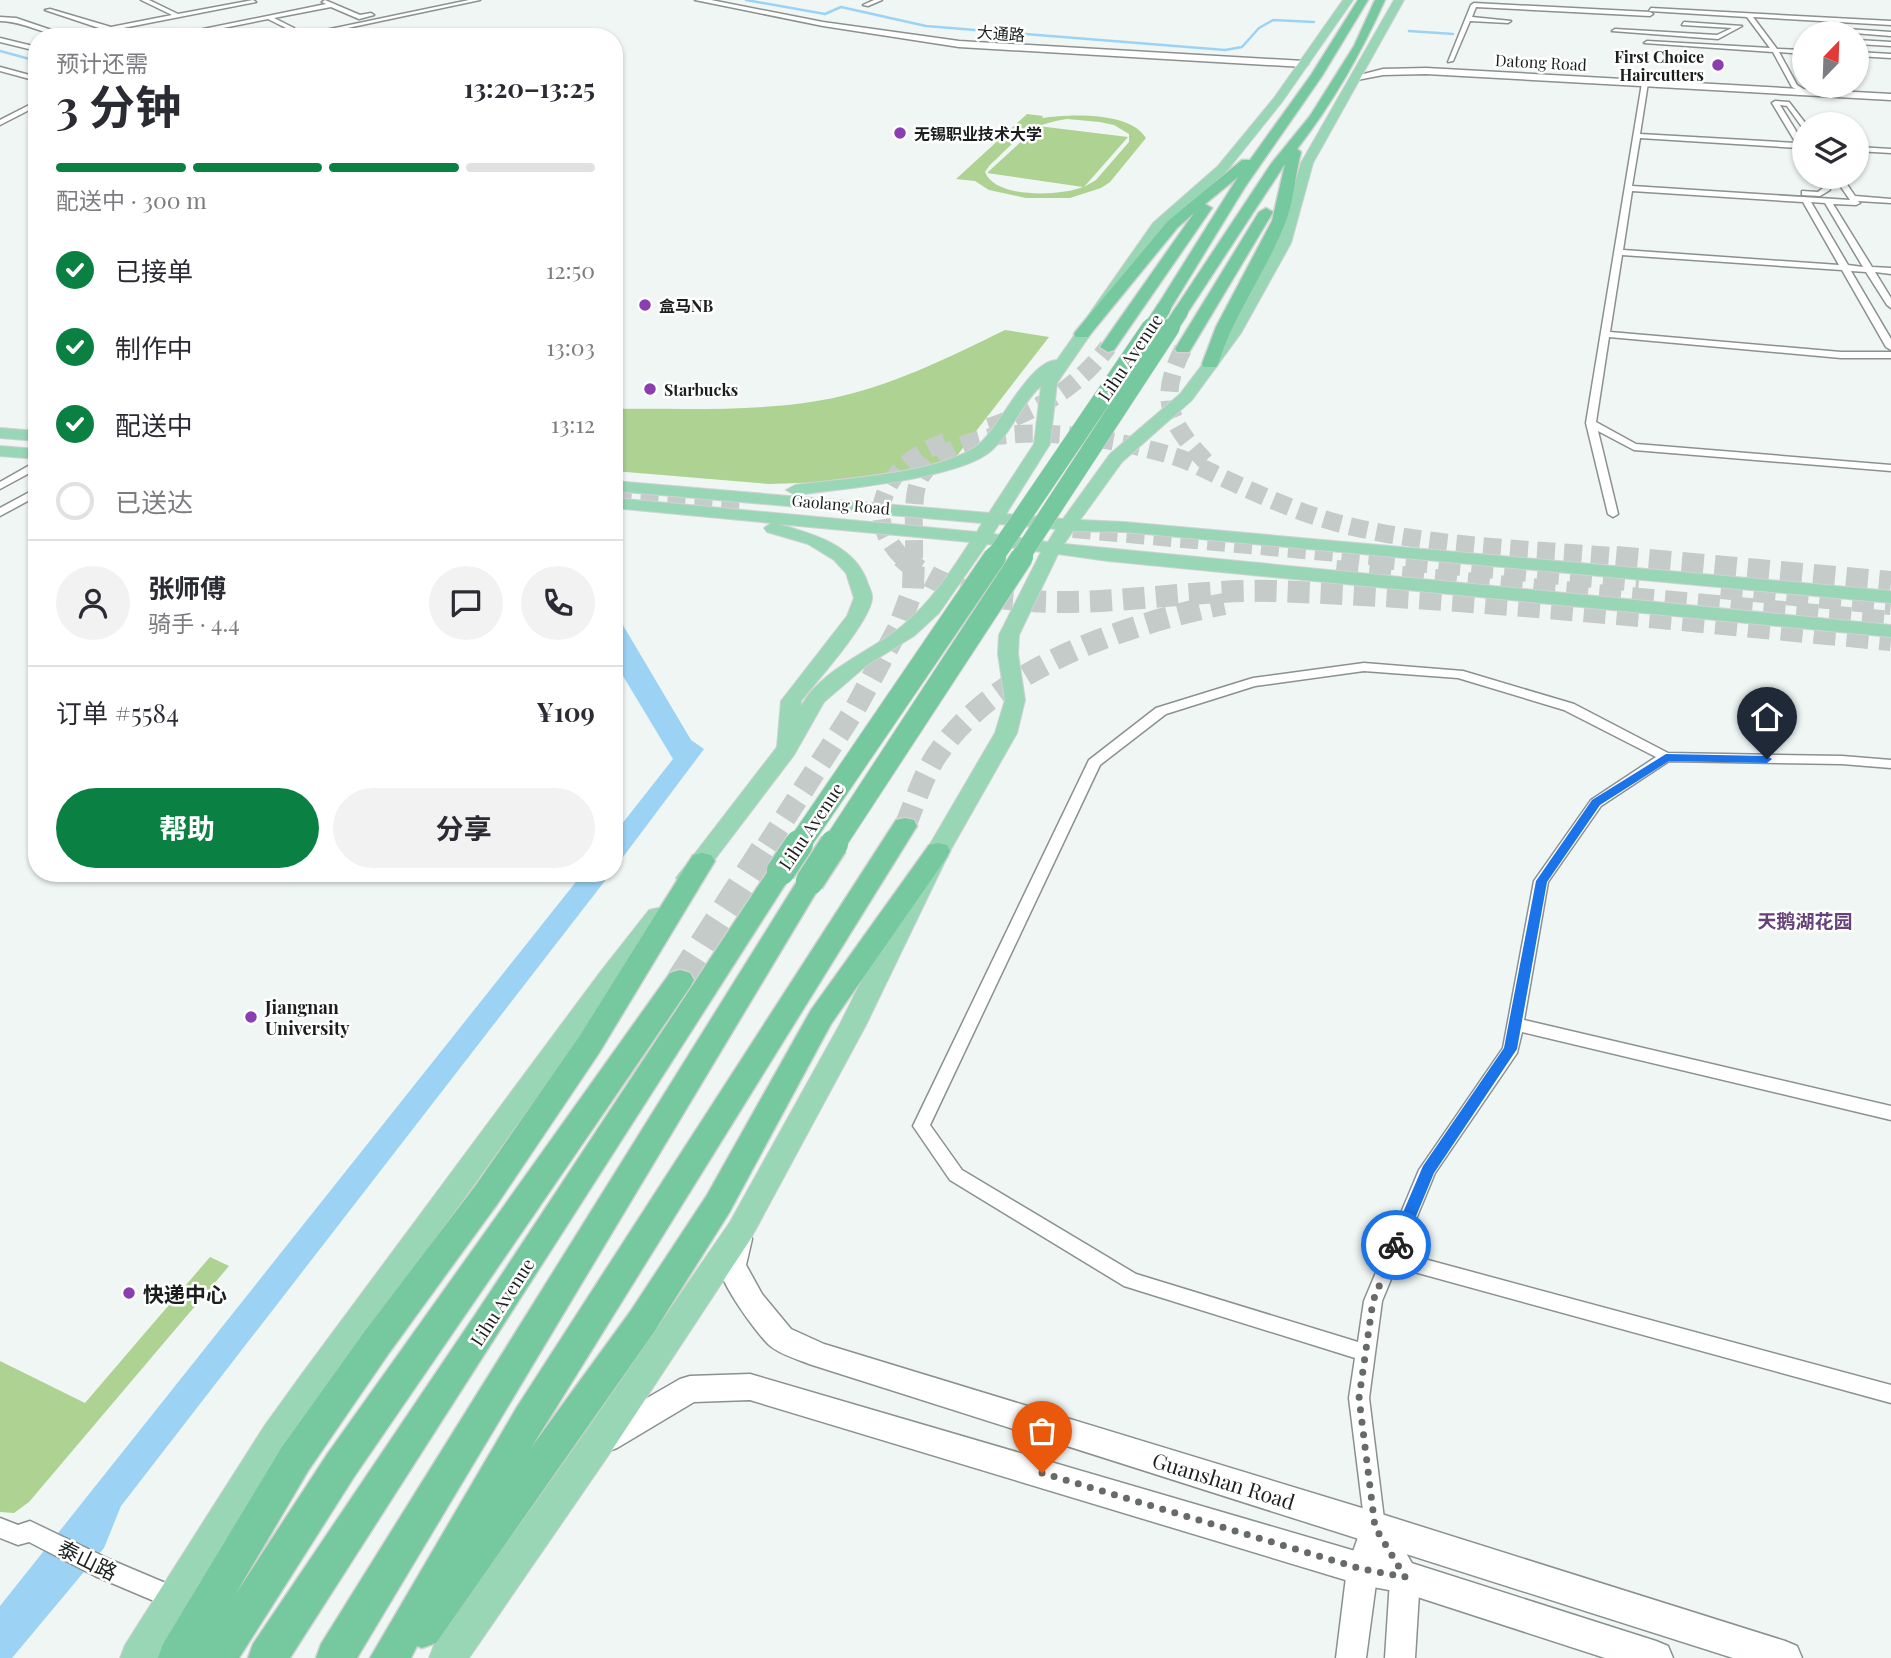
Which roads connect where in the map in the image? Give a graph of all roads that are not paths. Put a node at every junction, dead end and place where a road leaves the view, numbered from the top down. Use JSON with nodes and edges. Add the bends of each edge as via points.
{"nodes":[{"id":1,"x":145,"y":0,"type":"edge"},
{"id":2,"x":320,"y":0,"type":"edge"},
{"id":3,"x":446,"y":0,"type":"edge"},
{"id":4,"x":477,"y":0,"type":"edge"},
{"id":5,"x":699,"y":0,"type":"edge"},
{"id":6,"x":879,"y":0,"type":"edge"},
{"id":7,"x":1348,"y":0,"type":"edge"},
{"id":8,"x":1363,"y":0,"type":"edge"},
{"id":9,"x":1380,"y":0,"type":"edge"},
{"id":10,"x":1399,"y":0,"type":"edge"},
{"id":11,"x":1508,"y":0,"type":"edge"},
{"id":12,"x":163,"y":2,"type":"dead end"},
{"id":13,"x":253,"y":2,"type":"edge"},
{"id":14,"x":233,"y":3,"type":"edge"},
{"id":15,"x":152,"y":4,"type":"junction"},
{"id":16,"x":331,"y":5,"type":"junction"},
{"id":17,"x":866,"y":5,"type":"dead end"},
{"id":18,"x":48,"y":10,"type":"dead end"},
{"id":19,"x":1651,"y":11,"type":"junction"},
{"id":20,"x":195,"y":12,"type":"junction"},
{"id":21,"x":176,"y":15,"type":"junction"},
{"id":22,"x":205,"y":16,"type":"dead end"},
{"id":23,"x":1749,"y":16,"type":"junction"},
{"id":24,"x":264,"y":18,"type":"junction"},
{"id":25,"x":0,"y":19,"type":"edge"},
{"id":26,"x":1468,"y":19,"type":"junction"},
{"id":27,"x":215,"y":21,"type":"dead end"},
{"id":28,"x":1508,"y":21,"type":"dead end"},
{"id":29,"x":1891,"y":23,"type":"edge"},
{"id":30,"x":1684,"y":24,"type":"dead end"},
{"id":31,"x":225,"y":25,"type":"junction"},
{"id":32,"x":42,"y":28,"type":"edge"},
{"id":33,"x":104,"y":28,"type":"edge"},
{"id":34,"x":112,"y":28,"type":"edge"},
{"id":35,"x":211,"y":28,"type":"edge"},
{"id":36,"x":284,"y":28,"type":"edge"},
{"id":37,"x":322,"y":28,"type":"edge"},
{"id":38,"x":1615,"y":31,"type":"dead end"},
{"id":39,"x":1869,"y":33,"type":"edge"},
{"id":40,"x":1891,"y":34,"type":"edge"},
{"id":41,"x":0,"y":40,"type":"edge"},
{"id":42,"x":1647,"y":43,"type":"dead end"},
{"id":43,"x":1869,"y":43,"type":"edge"},
{"id":44,"x":1891,"y":44,"type":"edge"},
{"id":45,"x":28,"y":47,"type":"edge"},
{"id":46,"x":1775,"y":50,"type":"junction"},
{"id":47,"x":1792,"y":51,"type":"edge"},
{"id":48,"x":1869,"y":55,"type":"edge"},
{"id":49,"x":1368,"y":56,"type":"junction"},
{"id":50,"x":1891,"y":56,"type":"edge"},
{"id":51,"x":1450,"y":61,"type":"dead end"},
{"id":52,"x":1304,"y":64,"type":"junction"},
{"id":53,"x":0,"y":69,"type":"edge"},
{"id":54,"x":28,"y":77,"type":"edge"},
{"id":55,"x":1357,"y":77,"type":"junction"},
{"id":56,"x":1792,"y":82,"type":"edge"},
{"id":57,"x":1644,"y":83,"type":"junction"},
{"id":58,"x":1792,"y":90,"type":"edge"},
{"id":59,"x":1869,"y":95,"type":"edge"},
{"id":60,"x":1891,"y":97,"type":"edge"},
{"id":61,"x":28,"y":108,"type":"edge"},
{"id":62,"x":1794,"y":112,"type":"edge"},
{"id":63,"x":0,"y":123,"type":"edge"},
{"id":64,"x":1792,"y":130,"type":"edge"},
{"id":65,"x":1636,"y":136,"type":"junction"},
{"id":66,"x":1299,"y":139,"type":"junction"},
{"id":67,"x":1792,"y":147,"type":"edge"},
{"id":68,"x":1264,"y":149,"type":"junction"},
{"id":69,"x":1869,"y":150,"type":"edge"},
{"id":70,"x":1891,"y":151,"type":"edge"},
{"id":71,"x":1289,"y":169,"type":"junction"},
{"id":72,"x":1230,"y":178,"type":"junction"},
{"id":73,"x":1628,"y":186,"type":"junction"},
{"id":74,"x":1826,"y":189,"type":"edge"},
{"id":75,"x":1847,"y":189,"type":"edge"},
{"id":76,"x":1853,"y":198,"type":"junction"},
{"id":77,"x":1806,"y":200,"type":"junction"},
{"id":78,"x":1827,"y":201,"type":"junction"},
{"id":79,"x":1891,"y":201,"type":"edge"},
{"id":80,"x":1618,"y":252,"type":"junction"},
{"id":81,"x":1846,"y":268,"type":"junction"},
{"id":82,"x":1871,"y":270,"type":"junction"},
{"id":83,"x":1891,"y":271,"type":"edge"},
{"id":84,"x":1891,"y":305,"type":"edge"},
{"id":85,"x":1172,"y":310,"type":"junction"},
{"id":86,"x":1605,"y":334,"type":"junction"},
{"id":87,"x":1079,"y":340,"type":"junction"},
{"id":88,"x":1891,"y":346,"type":"edge"},
{"id":89,"x":1108,"y":347,"type":"tunnel mouth"},
{"id":90,"x":1183,"y":349,"type":"tunnel mouth"},
{"id":91,"x":1891,"y":355,"type":"edge"},
{"id":92,"x":1210,"y":364,"type":"junction"},
{"id":93,"x":1591,"y":423,"type":"junction"},
{"id":94,"x":0,"y":433,"type":"edge"},
{"id":95,"x":28,"y":435,"type":"edge"},
{"id":96,"x":0,"y":451,"type":"edge"},
{"id":97,"x":28,"y":453,"type":"edge"},
{"id":98,"x":1891,"y":468,"type":"edge"},
{"id":99,"x":28,"y":469,"type":"edge"},
{"id":100,"x":0,"y":486,"type":"edge"},
{"id":101,"x":623,"y":487,"type":"edge"},
{"id":102,"x":28,"y":496,"type":"edge"},
{"id":103,"x":749,"y":496,"type":"junction"},
{"id":104,"x":623,"y":504,"type":"edge"},
{"id":105,"x":676,"y":509,"type":"junction"},
{"id":106,"x":0,"y":513,"type":"edge"},
{"id":107,"x":1614,"y":514,"type":"dead end"},
{"id":108,"x":995,"y":518,"type":"junction"},
{"id":109,"x":1068,"y":525,"type":"junction"},
{"id":110,"x":982,"y":538,"type":"junction"},
{"id":111,"x":1053,"y":547,"type":"junction"},
{"id":112,"x":1891,"y":597,"type":"edge"},
{"id":113,"x":1891,"y":631,"type":"edge"},
{"id":114,"x":786,"y":750,"type":"junction"},
{"id":115,"x":1666,"y":757,"type":"junction"},
{"id":116,"x":1891,"y":764,"type":"edge"},
{"id":117,"x":905,"y":826,"type":"tunnel mouth"},
{"id":118,"x":938,"y":851,"type":"junction"},
{"id":119,"x":702,"y":861,"type":"junction"},
{"id":120,"x":795,"y":876,"type":"junction"},
{"id":121,"x":680,"y":980,"type":"tunnel mouth"},
{"id":122,"x":1516,"y":1024,"type":"junction"},
{"id":123,"x":1891,"y":1113,"type":"edge"},
{"id":124,"x":740,"y":1231,"type":"junction"},
{"id":125,"x":1391,"y":1258,"type":"junction"},
{"id":126,"x":1366,"y":1353,"type":"junction"},
{"id":127,"x":1891,"y":1394,"type":"edge"},
{"id":128,"x":598,"y":1442,"type":"junction"},
{"id":129,"x":1375,"y":1527,"type":"junction"},
{"id":130,"x":0,"y":1528,"type":"edge"},
{"id":131,"x":1362,"y":1569,"type":"junction"},
{"id":132,"x":1405,"y":1577,"type":"junction"},
{"id":133,"x":176,"y":1599,"type":"junction"},
{"id":134,"x":138,"y":1658,"type":"edge"},
{"id":135,"x":177,"y":1658,"type":"edge"},
{"id":136,"x":217,"y":1658,"type":"edge"},
{"id":137,"x":267,"y":1658,"type":"edge"},
{"id":138,"x":335,"y":1658,"type":"edge"},
{"id":139,"x":389,"y":1658,"type":"edge"},
{"id":140,"x":401,"y":1658,"type":"edge"},
{"id":141,"x":447,"y":1658,"type":"edge"},
{"id":142,"x":1351,"y":1658,"type":"edge"},
{"id":143,"x":1400,"y":1658,"type":"edge"},
{"id":144,"x":1656,"y":1658,"type":"edge"},
{"id":145,"x":1785,"y":1658,"type":"edge"}],
"edges":[{"from":1,"to":15,"type":"street"},
{"from":2,"to":16,"type":"street"},
{"from":3,"to":16,"type":"street","via":[[359,17]]},
{"from":4,"to":37,"type":"street"},
{"from":5,"to":52,"type":"street","name":"大通路","via":[[959,44]]},
{"from":6,"to":17,"type":"street"},
{"from":7,"to":52,"type":"main road"},
{"from":8,"to":68,"type":"highway","name":"Lihu Avenue","via":[[1289,119]]},
{"from":9,"to":66,"type":"highway","name":"Lihu Avenue","via":[[1359,47]]},
{"from":10,"to":49,"type":"main road"},
{"from":11,"to":19,"type":"street"},
{"from":12,"to":15,"type":"street"},
{"from":13,"to":14,"type":"street"},
{"from":14,"to":20,"type":"street"},
{"from":14,"to":24,"type":"street"},
{"from":15,"to":21,"type":"street"},
{"from":16,"to":24,"type":"street"},
{"from":18,"to":33,"type":"street"},
{"from":19,"to":23,"type":"street"},
{"from":19,"to":26,"type":"street","via":[[1474,5]]},
{"from":20,"to":21,"type":"street"},
{"from":20,"to":22,"type":"street"},
{"from":21,"to":34,"type":"street"},
{"from":23,"to":29,"type":"street"},
{"from":23,"to":46,"type":"street"},
{"from":24,"to":31,"type":"street"},
{"from":24,"to":36,"type":"street"},
{"from":25,"to":32,"type":"street"},
{"from":26,"to":28,"type":"street"},
{"from":26,"to":51,"type":"street"},
{"from":27,"to":31,"type":"street"},
{"from":30,"to":38,"type":"street","via":[[1739,26],[1718,37]]},
{"from":31,"to":35,"type":"street"},
{"from":39,"to":40,"type":"street"},
{"from":41,"to":45,"type":"street"},
{"from":42,"to":46,"type":"street"},
{"from":43,"to":44,"type":"street"},
{"from":46,"to":47,"type":"street"},
{"from":46,"to":56,"type":"street"},
{"from":48,"to":50,"type":"street"},
{"from":49,"to":55,"type":"main road"},
{"from":49,"to":57,"type":"main road","name":"Datong Road","via":[[1427,70]]},
{"from":52,"to":87,"type":"main road","via":[[1222,169],[1158,226]]},
{"from":53,"to":54,"type":"street"},
{"from":55,"to":57,"type":"main road","name":"Datong Road","via":[[1426,72]]},
{"from":55,"to":92,"type":"main road","via":[[1307,163],[1284,243],[1234,333]]},
{"from":57,"to":58,"type":"main road","name":"Datong Road"},
{"from":57,"to":60,"type":"main road","name":"Datong Road"},
{"from":57,"to":65,"type":"street"},
{"from":59,"to":60,"type":"main road","name":"Datong Road"},
{"from":61,"to":63,"type":"street"},
{"from":62,"to":64,"type":"street","via":[[1789,104],[1776,103]]},
{"from":65,"to":67,"type":"street"},
{"from":65,"to":73,"type":"street"},
{"from":66,"to":71,"type":"highway"},
{"from":66,"to":85,"type":"highway","name":"Lihu Avenue"},
{"from":68,"to":72,"type":"highway"},
{"from":68,"to":85,"type":"highway","name":"Lihu Avenue"},
{"from":69,"to":70,"type":"street"},
{"from":71,"to":90,"type":"highway"},
{"from":71,"to":92,"type":"highway","via":[[1279,219],[1217,337]]},
{"from":72,"to":87,"type":"highway","via":[[1173,224]]},
{"from":72,"to":89,"type":"highway"},
{"from":73,"to":74,"type":"street","via":[[1820,194]]},
{"from":73,"to":77,"type":"street"},
{"from":73,"to":80,"type":"street"},
{"from":75,"to":76,"type":"street"},
{"from":76,"to":78,"type":"street","via":[[1856,203]]},
{"from":76,"to":79,"type":"street"},
{"from":77,"to":78,"type":"street"},
{"from":77,"to":81,"type":"street"},
{"from":78,"to":82,"type":"street"},
{"from":80,"to":81,"type":"street"},
{"from":80,"to":86,"type":"street"},
{"from":81,"to":82,"type":"street"},
{"from":81,"to":88,"type":"street"},
{"from":82,"to":83,"type":"street"},
{"from":82,"to":84,"type":"street"},
{"from":85,"to":120,"type":"highway","name":"Lihu Avenue","bridge":true},
{"from":85,"to":120,"type":"highway","name":"Lihu Avenue","bridge":true},
{"from":86,"to":91,"type":"street","via":[[1841,355]]},
{"from":86,"to":93,"type":"street"},
{"from":87,"to":103,"type":"main road","via":[[1028,389],[986,446],[969,457],[911,474]]},
{"from":87,"to":108,"type":"main road","via":[[1049,383],[1042,444]]},
{"from":92,"to":109,"type":"main road","via":[[1186,397],[1116,458]]},
{"from":93,"to":98,"type":"street","via":[[1634,447]]},
{"from":93,"to":107,"type":"street"},
{"from":94,"to":95,"type":"main road"},
{"from":96,"to":97,"type":"main road"},
{"from":99,"to":100,"type":"street"},
{"from":101,"to":103,"type":"main road","name":"Gaolang Road"},
{"from":102,"to":106,"type":"street"},
{"from":103,"to":108,"type":"main road","name":"Gaolang Road"},
{"from":104,"to":105,"type":"main road","name":"Gaolang Road"},
{"from":105,"to":110,"type":"main road","name":"Gaolang Road"},
{"from":105,"to":114,"type":"main road","via":[[743,520],[814,540],[855,571],[863,598],[856,617],[791,701]]},
{"from":108,"to":109,"type":"main road","name":"Gaolang Road"},
{"from":108,"to":110,"type":"main road"},
{"from":109,"to":111,"type":"main road"},
{"from":109,"to":112,"type":"main road","name":"Gaolang Road"},
{"from":110,"to":111,"type":"main road","name":"Gaolang Road"},
{"from":110,"to":114,"type":"main road","via":[[932,609],[816,698]]},
{"from":111,"to":113,"type":"main road","name":"Gaolang Road"},
{"from":111,"to":118,"type":"main road","via":[[1009,635],[1015,699],[1006,733]]},
{"from":114,"to":119,"type":"main road"},
{"from":115,"to":116,"type":"street"},
{"from":115,"to":122,"type":"street","via":[[1596,803],[1541,881]]},
{"from":115,"to":126,"type":"street","via":[[1569,706],[1459,674],[1364,667],[1253,682],[1161,711],[1094,763],[921,1126],[956,1175],[1131,1280]]},
{"from":117,"to":139,"type":"highway","via":[[529,1418]]},
{"from":118,"to":124,"type":"main road","via":[[853,1025]]},
{"from":118,"to":140,"type":"highway","via":[[821,1017],[718,1204],[642,1322]]},
{"from":119,"to":133,"type":"main road","via":[[610,977],[315,1381]]},
{"from":119,"to":135,"type":"highway","via":[[574,1068],[295,1459]]},
{"from":120,"to":137,"type":"highway","name":"Lihu Avenue"},
{"from":120,"to":138,"type":"highway","name":"Lihu Avenue"},
{"from":121,"to":136,"type":"highway","via":[[341,1465]]},
{"from":122,"to":123,"type":"street"},
{"from":122,"to":125,"type":"street","via":[[1511,1049],[1428,1170]]},
{"from":124,"to":128,"type":"main road"},
{"from":124,"to":129,"type":"main road","name":"Guanshan Road","via":[[732,1266],[752,1303],[781,1338],[833,1359]]},
{"from":125,"to":126,"type":"street","via":[[1373,1301]]},
{"from":125,"to":127,"type":"street"},
{"from":126,"to":129,"type":"street","via":[[1359,1398]]},
{"from":128,"to":131,"type":"main road","via":[[690,1389],[750,1387]]},
{"from":128,"to":141,"type":"main road"},
{"from":129,"to":131,"type":"street"},
{"from":129,"to":132,"type":"street"},
{"from":129,"to":145,"type":"main road","name":"Guanshan Road"},
{"from":130,"to":133,"type":"street","name":"泰山路","via":[[18,1535],[30,1531]]},
{"from":131,"to":132,"type":"main road"},
{"from":131,"to":142,"type":"street"},
{"from":132,"to":143,"type":"street"},
{"from":132,"to":144,"type":"main road"},
{"from":133,"to":134,"type":"main road"}]}
